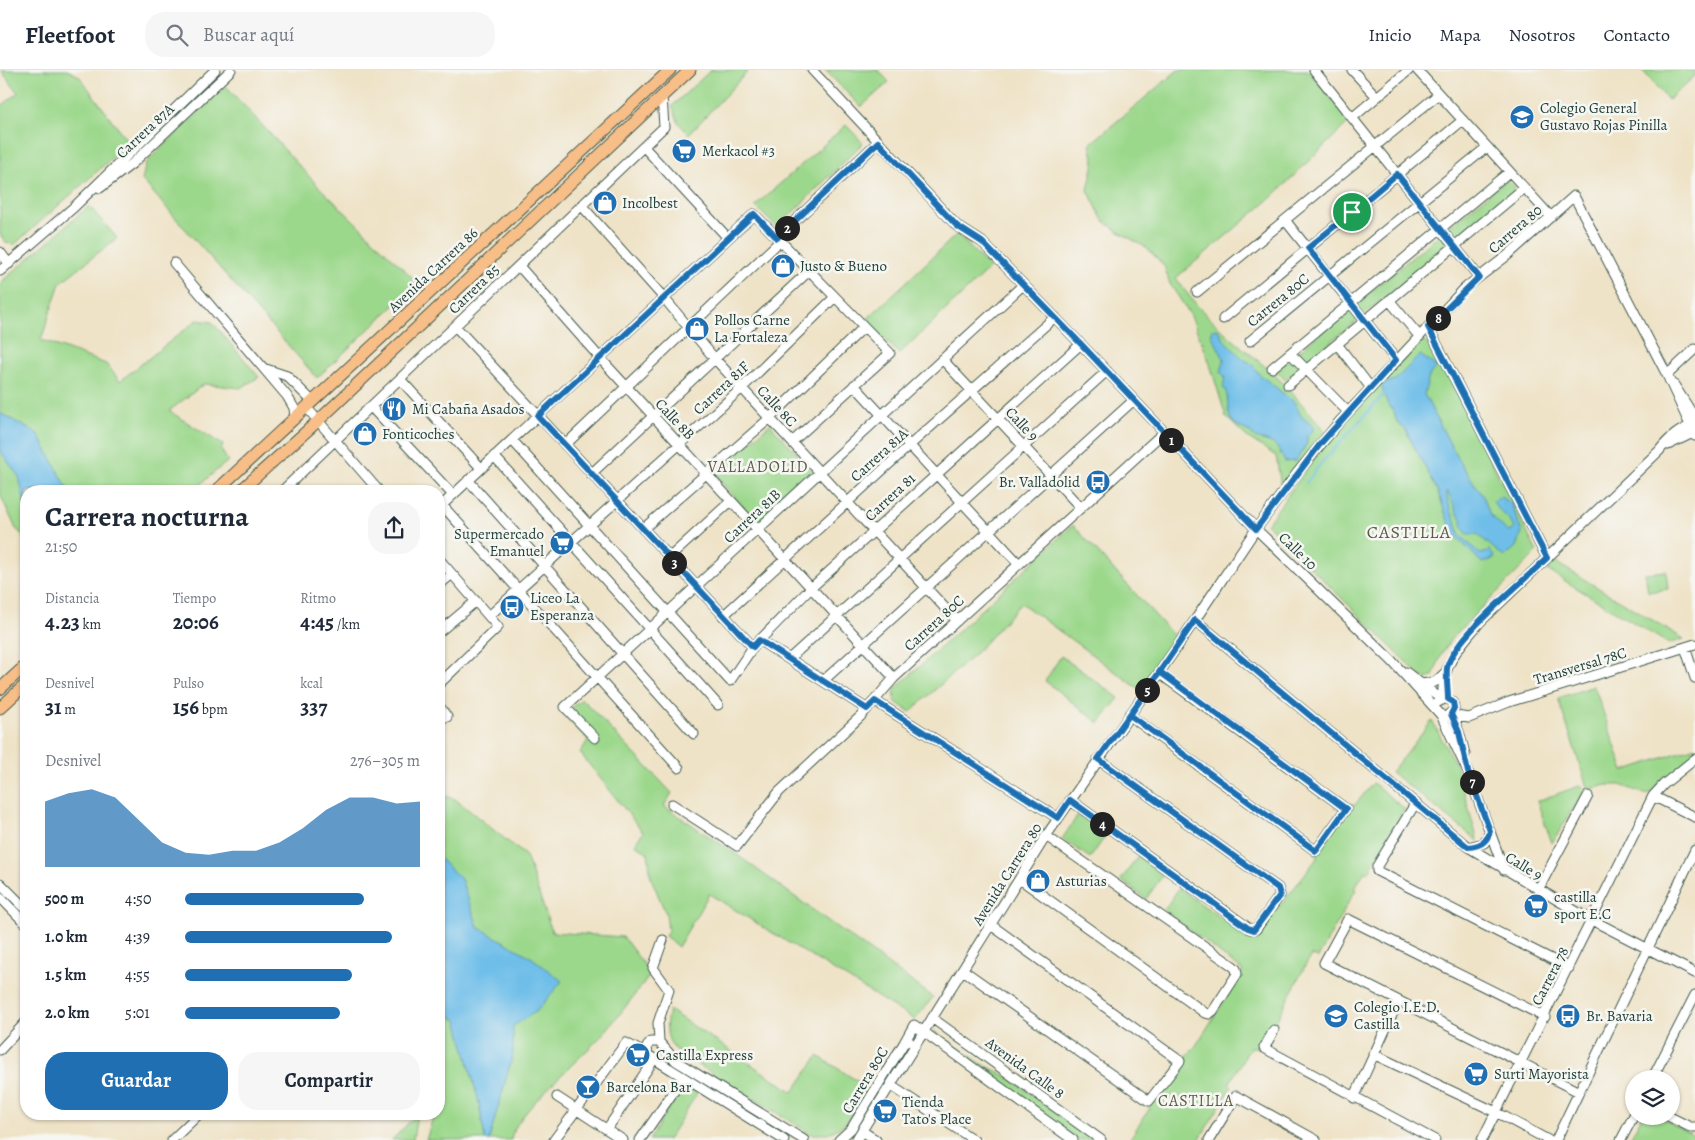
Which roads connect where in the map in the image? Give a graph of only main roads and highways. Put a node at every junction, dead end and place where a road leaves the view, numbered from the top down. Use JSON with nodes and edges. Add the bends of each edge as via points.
{"nodes":[{"id":1,"x":670,"y":70,"type":"edge"},
{"id":2,"x":690,"y":70,"type":"edge"},
{"id":3,"x":223,"y":485,"type":"edge"},
{"id":4,"x":247,"y":485,"type":"edge"},
{"id":5,"x":20,"y":671,"type":"edge"},
{"id":6,"x":0,"y":689,"type":"edge"},
{"id":7,"x":20,"y":690,"type":"edge"},
{"id":8,"x":0,"y":708,"type":"edge"}],
"edges":[{"from":1,"to":3,"type":"main road","name":"Avenida Carrera 86"},
{"from":2,"to":4,"type":"main road","name":"Avenida Carrera 86"},
{"from":5,"to":6,"type":"main road"},
{"from":7,"to":8,"type":"main road"}]}
